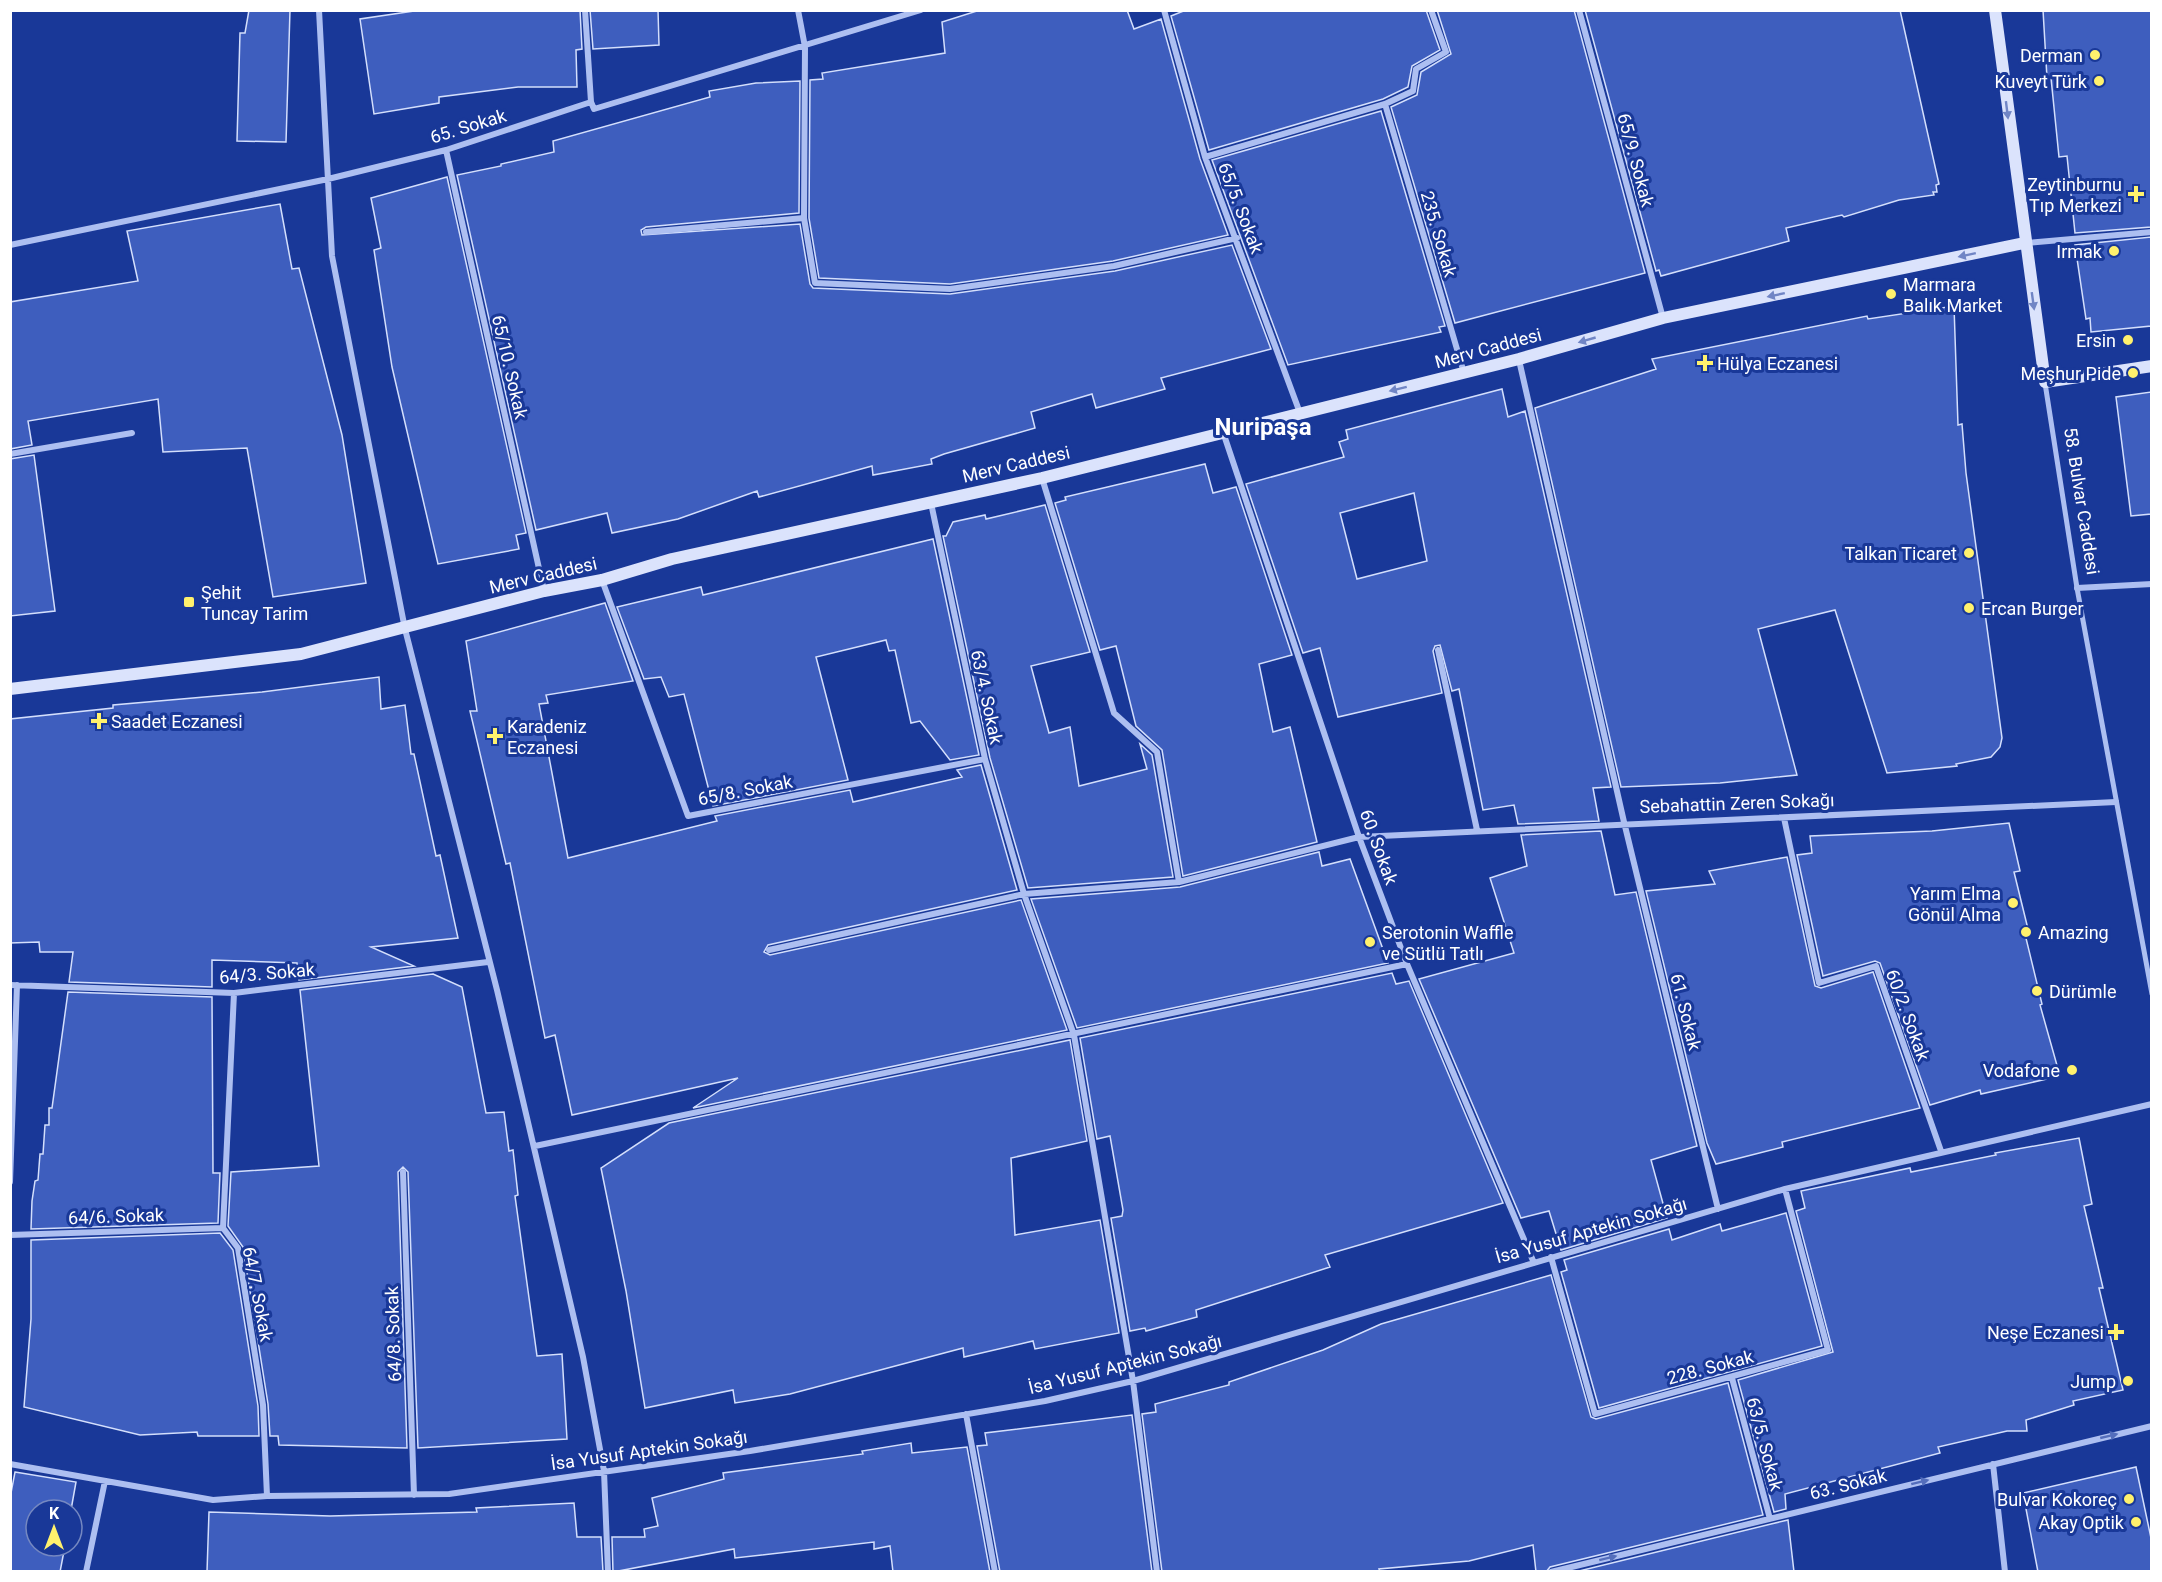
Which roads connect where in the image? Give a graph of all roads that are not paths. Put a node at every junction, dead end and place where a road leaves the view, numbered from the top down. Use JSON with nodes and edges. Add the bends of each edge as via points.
{"nodes":[{"id":1,"x":319,"y":10,"type":"edge"},
{"id":2,"x":585,"y":10,"type":"edge"},
{"id":3,"x":798,"y":10,"type":"edge"},
{"id":4,"x":921,"y":10,"type":"edge"},
{"id":5,"x":1164,"y":10,"type":"edge"},
{"id":6,"x":1431,"y":10,"type":"edge"},
{"id":7,"x":1579,"y":10,"type":"edge"},
{"id":8,"x":1995,"y":10,"type":"edge"},
{"id":9,"x":805,"y":48,"type":"junction"},
{"id":10,"x":591,"y":102,"type":"junction"},
{"id":11,"x":1385,"y":104,"type":"junction"},
{"id":12,"x":447,"y":150,"type":"junction"},
{"id":13,"x":1205,"y":157,"type":"junction"},
{"id":14,"x":328,"y":179,"type":"junction"},
{"id":15,"x":804,"y":218,"type":"junction"},
{"id":16,"x":646,"y":232,"type":"dead end"},
{"id":17,"x":2151,"y":232,"type":"edge"},
{"id":18,"x":1237,"y":238,"type":"junction"},
{"id":19,"x":2024,"y":243,"type":"junction"},
{"id":20,"x":10,"y":245,"type":"edge"},
{"id":21,"x":1663,"y":318,"type":"junction"},
{"id":22,"x":1519,"y":359,"type":"junction"},
{"id":23,"x":2151,"y":366,"type":"edge"},
{"id":24,"x":1464,"y":373,"type":"junction"},
{"id":25,"x":2045,"y":382,"type":"junction"},
{"id":26,"x":1300,"y":413,"type":"junction"},
{"id":27,"x":1223,"y":432,"type":"junction"},
{"id":28,"x":132,"y":433,"type":"dead end"},
{"id":29,"x":10,"y":454,"type":"edge"},
{"id":30,"x":1042,"y":478,"type":"junction"},
{"id":31,"x":931,"y":503,"type":"junction"},
{"id":32,"x":602,"y":580,"type":"junction"},
{"id":33,"x":2151,"y":584,"type":"edge"},
{"id":34,"x":2078,"y":588,"type":"junction"},
{"id":35,"x":544,"y":591,"type":"junction"},
{"id":36,"x":405,"y":628,"type":"junction"},
{"id":37,"x":1438,"y":650,"type":"dead end"},
{"id":38,"x":10,"y":689,"type":"edge"},
{"id":39,"x":985,"y":759,"type":"junction"},
{"id":40,"x":2116,"y":801,"type":"junction"},
{"id":41,"x":1784,"y":818,"type":"junction"},
{"id":42,"x":1624,"y":822,"type":"junction"},
{"id":43,"x":1478,"y":830,"type":"junction"},
{"id":44,"x":1359,"y":837,"type":"junction"},
{"id":45,"x":1179,"y":882,"type":"junction"},
{"id":46,"x":1024,"y":894,"type":"junction"},
{"id":47,"x":769,"y":950,"type":"dead end"},
{"id":48,"x":488,"y":962,"type":"junction"},
{"id":49,"x":1407,"y":964,"type":"junction"},
{"id":50,"x":14,"y":985,"type":"edge"},
{"id":51,"x":234,"y":993,"type":"junction"},
{"id":52,"x":2151,"y":994,"type":"edge"},
{"id":53,"x":1074,"y":1035,"type":"junction"},
{"id":54,"x":2151,"y":1104,"type":"edge"},
{"id":55,"x":535,"y":1146,"type":"junction"},
{"id":56,"x":1941,"y":1151,"type":"junction"},
{"id":57,"x":403,"y":1172,"type":"dead end"},
{"id":58,"x":10,"y":1182,"type":"edge"},
{"id":59,"x":1785,"y":1189,"type":"junction"},
{"id":60,"x":1718,"y":1209,"type":"junction"},
{"id":61,"x":222,"y":1228,"type":"junction"},
{"id":62,"x":10,"y":1235,"type":"edge"},
{"id":63,"x":1551,"y":1257,"type":"junction"},
{"id":64,"x":1534,"y":1263,"type":"junction"},
{"id":65,"x":1732,"y":1378,"type":"junction"},
{"id":66,"x":1133,"y":1381,"type":"junction"},
{"id":67,"x":966,"y":1414,"type":"junction"},
{"id":68,"x":2151,"y":1426,"type":"edge"},
{"id":69,"x":10,"y":1464,"type":"edge"},
{"id":70,"x":1993,"y":1464,"type":"junction"},
{"id":71,"x":604,"y":1471,"type":"junction"},
{"id":72,"x":105,"y":1481,"type":"junction"},
{"id":73,"x":414,"y":1495,"type":"junction"},
{"id":74,"x":267,"y":1496,"type":"junction"},
{"id":75,"x":1770,"y":1519,"type":"junction"},
{"id":76,"x":86,"y":1572,"type":"edge"},
{"id":77,"x":608,"y":1572,"type":"edge"},
{"id":78,"x":995,"y":1572,"type":"edge"},
{"id":79,"x":1157,"y":1572,"type":"edge"},
{"id":80,"x":1551,"y":1572,"type":"edge"},
{"id":81,"x":2006,"y":1572,"type":"edge"}],
"edges":[{"from":1,"to":14,"type":"street"},
{"from":2,"to":10,"type":"street"},
{"from":3,"to":9,"type":"street"},
{"from":4,"to":9,"type":"street","name":"65. Sokak"},
{"from":5,"to":13,"type":"street","name":"65/5. Sokak"},
{"from":6,"to":11,"type":"street","via":[[1446,52],[1416,69],[1413,91]]},
{"from":7,"to":21,"type":"street","name":"65/9. Sokak"},
{"from":8,"to":19,"type":"main road","name":"58. Bulvar Caddesi","one_way":true},
{"from":9,"to":10,"type":"street","name":"65. Sokak","via":[[594,109]]},
{"from":9,"to":15,"type":"street"},
{"from":10,"to":12,"type":"street","name":"65. Sokak"},
{"from":11,"to":13,"type":"street"},
{"from":11,"to":24,"type":"street","name":"235. Sokak"},
{"from":12,"to":14,"type":"street","name":"65. Sokak"},
{"from":12,"to":35,"type":"street","name":"65/10. Sokak"},
{"from":13,"to":18,"type":"street","name":"65/5. Sokak"},
{"from":14,"to":20,"type":"street","name":"65. Sokak"},
{"from":14,"to":36,"type":"street","via":[[332,255]]},
{"from":15,"to":16,"type":"street"},
{"from":15,"to":18,"type":"street","via":[[815,283],[950,288],[1114,266]]},
{"from":17,"to":19,"type":"street"},
{"from":18,"to":26,"type":"street","name":"65/5. Sokak"},
{"from":19,"to":21,"type":"main road","name":"Merv Caddesi","one_way":true},
{"from":19,"to":25,"type":"main road","name":"58. Bulvar Caddesi","one_way":true},
{"from":21,"to":22,"type":"main road","name":"Merv Caddesi","one_way":true},
{"from":22,"to":24,"type":"main road","name":"Merv Caddesi"},
{"from":22,"to":42,"type":"street","name":"61. Sokak"},
{"from":23,"to":25,"type":"main road"},
{"from":24,"to":26,"type":"main road","name":"Merv Caddesi","one_way":true},
{"from":25,"to":34,"type":"street","name":"58. Bulvar Caddesi"},
{"from":26,"to":27,"type":"main road","name":"Merv Caddesi"},
{"from":27,"to":30,"type":"main road","name":"Merv Caddesi"},
{"from":27,"to":44,"type":"street","name":"60. Sokak"},
{"from":28,"to":29,"type":"street"},
{"from":30,"to":31,"type":"main road","name":"Merv Caddesi"},
{"from":30,"to":45,"type":"street","via":[[1114,713],[1157,752]]},
{"from":31,"to":32,"type":"main road","name":"Merv Caddesi","via":[[672,559]]},
{"from":31,"to":39,"type":"street","name":"63/4. Sokak"},
{"from":32,"to":35,"type":"main road","name":"Merv Caddesi"},
{"from":32,"to":39,"type":"street","name":"65/8. Sokak","via":[[688,816]]},
{"from":33,"to":34,"type":"street"},
{"from":34,"to":40,"type":"street","name":"58. Bulvar Caddesi"},
{"from":35,"to":36,"type":"main road","name":"Merv Caddesi"},
{"from":36,"to":38,"type":"main road","name":"Merv Caddesi","via":[[301,654]]},
{"from":36,"to":48,"type":"street"},
{"from":37,"to":43,"type":"street"},
{"from":39,"to":46,"type":"street","name":"63/4. Sokak"},
{"from":40,"to":41,"type":"street","name":"Sebahattin Zeren Sokağı"},
{"from":40,"to":52,"type":"street","name":"58. Bulvar Caddesi"},
{"from":41,"to":42,"type":"street","name":"Sebahattin Zeren Sokağı"},
{"from":41,"to":56,"type":"street","name":"60/2. Sokak","via":[[1819,983],[1876,966]]},
{"from":42,"to":43,"type":"street","name":"Sebahattin Zeren Sokağı"},
{"from":42,"to":60,"type":"street","name":"61. Sokak"},
{"from":43,"to":44,"type":"street","name":"Sebahattin Zeren Sokağı"},
{"from":44,"to":45,"type":"street","name":"Sebahattin Zeren Sokağı"},
{"from":44,"to":49,"type":"street","name":"60. Sokak"},
{"from":45,"to":46,"type":"street","name":"Sebahattin Zeren Sokağı"},
{"from":46,"to":47,"type":"street","name":"Sebahattin Zeren Sokağı"},
{"from":46,"to":53,"type":"street","name":"63/4. Sokak"},
{"from":48,"to":51,"type":"street","name":"64/3. Sokak"},
{"from":48,"to":55,"type":"street"},
{"from":49,"to":53,"type":"street"},
{"from":49,"to":64,"type":"street","name":"60. Sokak"},
{"from":50,"to":51,"type":"street","name":"64/3. Sokak"},
{"from":50,"to":58,"type":"street"},
{"from":51,"to":61,"type":"street","name":"64/7. Sokak"},
{"from":53,"to":55,"type":"street"},
{"from":53,"to":66,"type":"street","name":"63/4. Sokak"},
{"from":54,"to":56,"type":"street","name":"İsa Yusuf Aptekin Sokağı"},
{"from":55,"to":71,"type":"street","via":[[583,1357]]},
{"from":56,"to":59,"type":"street","name":"İsa Yusuf Aptekin Sokağı"},
{"from":57,"to":73,"type":"street","name":"64/8. Sokak"},
{"from":59,"to":60,"type":"street","name":"İsa Yusuf Aptekin Sokağı"},
{"from":59,"to":65,"type":"street","name":"228. Sokak","via":[[1828,1350]]},
{"from":60,"to":63,"type":"street","name":"İsa Yusuf Aptekin Sokağı"},
{"from":61,"to":62,"type":"street","name":"64/6. Sokak"},
{"from":61,"to":74,"type":"street","name":"64/7. Sokak","via":[[238,1248],[263,1406]]},
{"from":63,"to":64,"type":"street","name":"İsa Yusuf Aptekin Sokağı"},
{"from":63,"to":65,"type":"street","name":"228. Sokak","via":[[1595,1413]]},
{"from":64,"to":66,"type":"street","name":"İsa Yusuf Aptekin Sokağı"},
{"from":65,"to":75,"type":"street","name":"63/5. Sokak"},
{"from":66,"to":67,"type":"street","name":"İsa Yusuf Aptekin Sokağı"},
{"from":66,"to":79,"type":"street","name":"63/4. Sokak"},
{"from":67,"to":71,"type":"street","name":"İsa Yusuf Aptekin Sokağı"},
{"from":67,"to":78,"type":"street"},
{"from":70,"to":68,"type":"street","name":"63. Sokak","one_way":true},
{"from":69,"to":72,"type":"street","name":"İsa Yusuf Aptekin Sokağı"},
{"from":75,"to":70,"type":"street","name":"63. Sokak","one_way":true},
{"from":70,"to":81,"type":"street"},
{"from":71,"to":73,"type":"street","name":"İsa Yusuf Aptekin Sokağı","via":[[448,1494]]},
{"from":71,"to":77,"type":"street"},
{"from":72,"to":74,"type":"street","name":"İsa Yusuf Aptekin Sokağı","via":[[213,1500]]},
{"from":72,"to":76,"type":"street"},
{"from":73,"to":74,"type":"street","name":"İsa Yusuf Aptekin Sokağı"},
{"from":80,"to":75,"type":"street","name":"63. Sokak","one_way":true}]}
